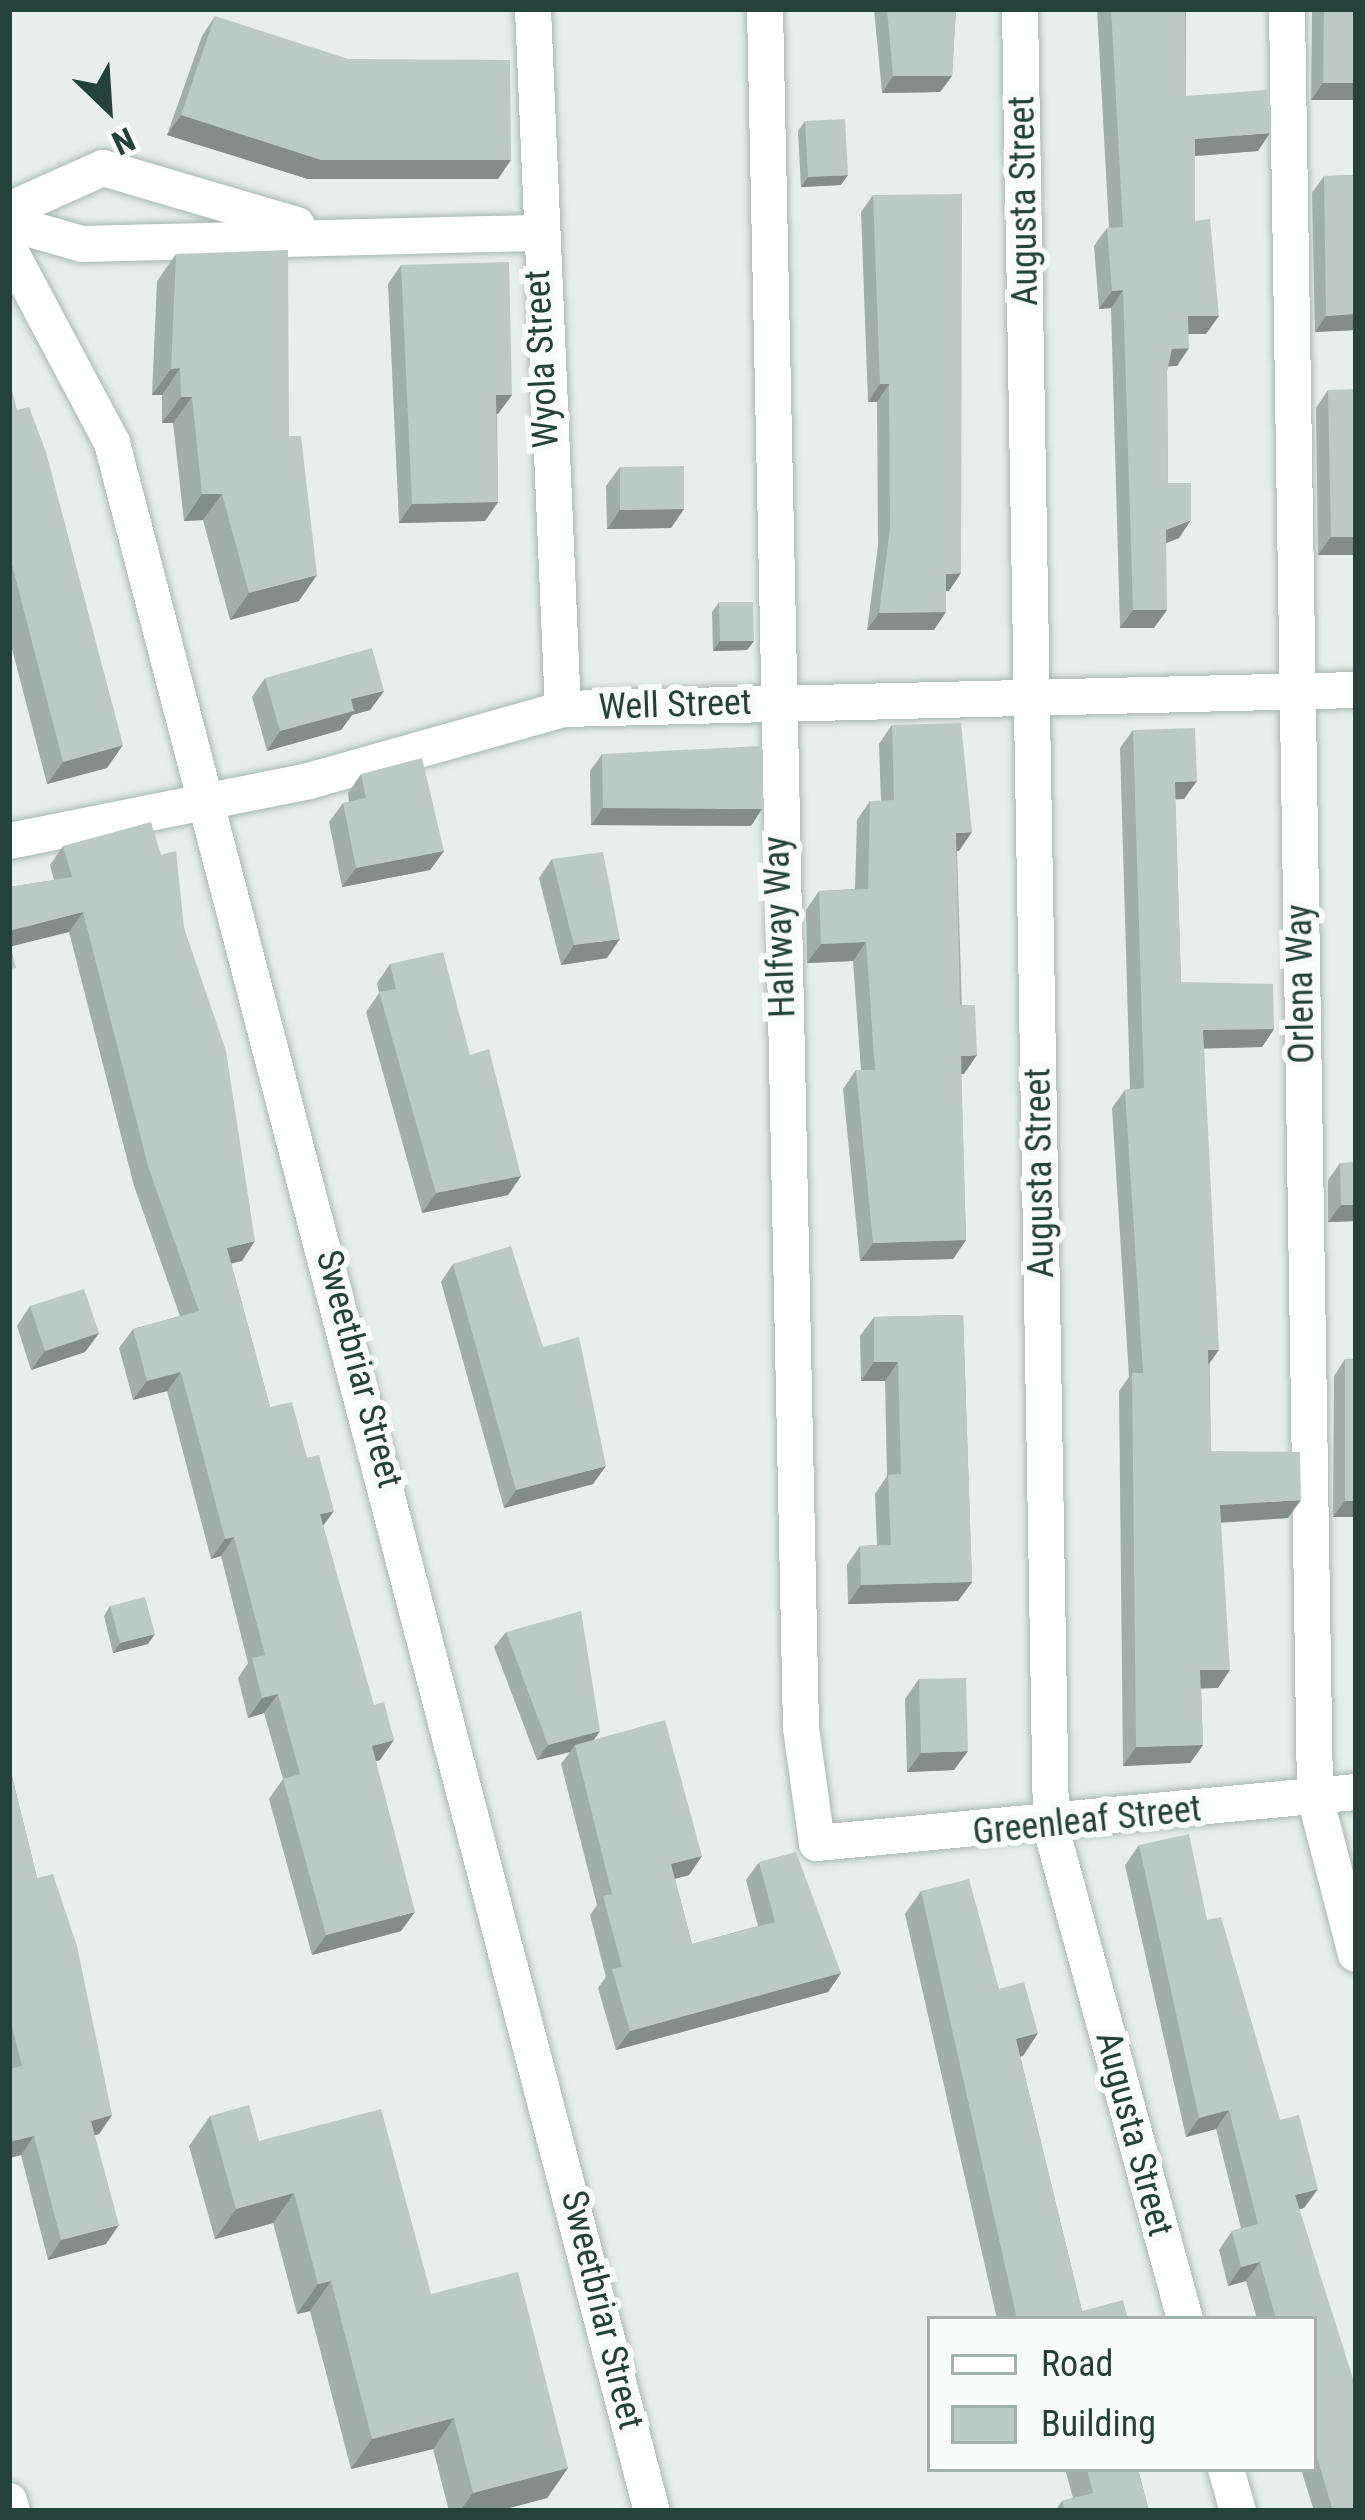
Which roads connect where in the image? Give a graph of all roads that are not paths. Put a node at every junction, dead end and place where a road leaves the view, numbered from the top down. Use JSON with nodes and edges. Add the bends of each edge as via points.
{"nodes":[{"id":1,"x":532,"y":9,"type":"edge"},
{"id":2,"x":765,"y":9,"type":"edge"},
{"id":3,"x":1020,"y":9,"type":"edge"},
{"id":4,"x":1287,"y":9,"type":"edge"},
{"id":5,"x":9,"y":210,"type":"edge"},
{"id":6,"x":9,"y":223,"type":"edge"},
{"id":7,"x":534,"y":233,"type":"junction"},
{"id":8,"x":329,"y":235,"type":"junction"},
{"id":9,"x":9,"y":249,"type":"edge"},
{"id":10,"x":1296,"y":690,"type":"junction"},
{"id":11,"x":1356,"y":690,"type":"edge"},
{"id":12,"x":783,"y":701,"type":"junction"},
{"id":13,"x":1032,"y":703,"type":"junction"},
{"id":14,"x":563,"y":709,"type":"junction"},
{"id":15,"x":209,"y":799,"type":"junction"},
{"id":16,"x":9,"y":841,"type":"edge"},
{"id":17,"x":1356,"y":1792,"type":"edge"},
{"id":18,"x":1315,"y":1797,"type":"junction"},
{"id":19,"x":1051,"y":1828,"type":"junction"},
{"id":20,"x":817,"y":1843,"type":"joint"},
{"id":21,"x":1356,"y":1954,"type":"edge"},
{"id":22,"x":1184,"y":2316,"type":"edge"},
{"id":23,"x":1227,"y":2472,"type":"edge"},
{"id":24,"x":9,"y":2501,"type":"edge"},
{"id":25,"x":12,"y":2511,"type":"edge"},
{"id":26,"x":652,"y":2511,"type":"edge"},
{"id":27,"x":1238,"y":2511,"type":"edge"}],
"edges":[{"from":1,"to":7,"type":"street","name":"Wyola Street"},
{"from":2,"to":12,"type":"street","name":"Halfway Way"},
{"from":3,"to":13,"type":"street","name":"Augusta Street"},
{"from":4,"to":10,"type":"street","name":"Orlena Way"},
{"from":5,"to":8,"type":"street","via":[[103,168]]},
{"from":6,"to":8,"type":"street","via":[[82,244]]},
{"from":7,"to":8,"type":"street"},
{"from":7,"to":14,"type":"street","name":"Wyola Street"},
{"from":9,"to":15,"type":"street","name":"Sweetbriar Street","via":[[112,443]]},
{"from":10,"to":11,"type":"street","name":"Well Street"},
{"from":10,"to":13,"type":"street","name":"Well Street"},
{"from":10,"to":18,"type":"street","name":"Orlena Way"},
{"from":12,"to":13,"type":"street","name":"Well Street"},
{"from":12,"to":14,"type":"street","name":"Well Street"},
{"from":12,"to":20,"type":"street","name":"Halfway Way","via":[[801,1728]]},
{"from":13,"to":19,"type":"street","name":"Augusta Street"},
{"from":14,"to":15,"type":"street","name":"Well Street"},
{"from":15,"to":16,"type":"street","name":"Well Street"},
{"from":15,"to":26,"type":"street","name":"Sweetbriar Street"},
{"from":17,"to":18,"type":"street","name":"Greenleaf Street"},
{"from":18,"to":19,"type":"street","name":"Greenleaf Street"},
{"from":18,"to":21,"type":"street","name":"Orlena Way"},
{"from":19,"to":20,"type":"street","name":"Greenleaf Street"},
{"from":19,"to":22,"type":"street","name":"Augusta Street"},
{"from":23,"to":27,"type":"street"},
{"from":24,"to":25,"type":"street"}]}
